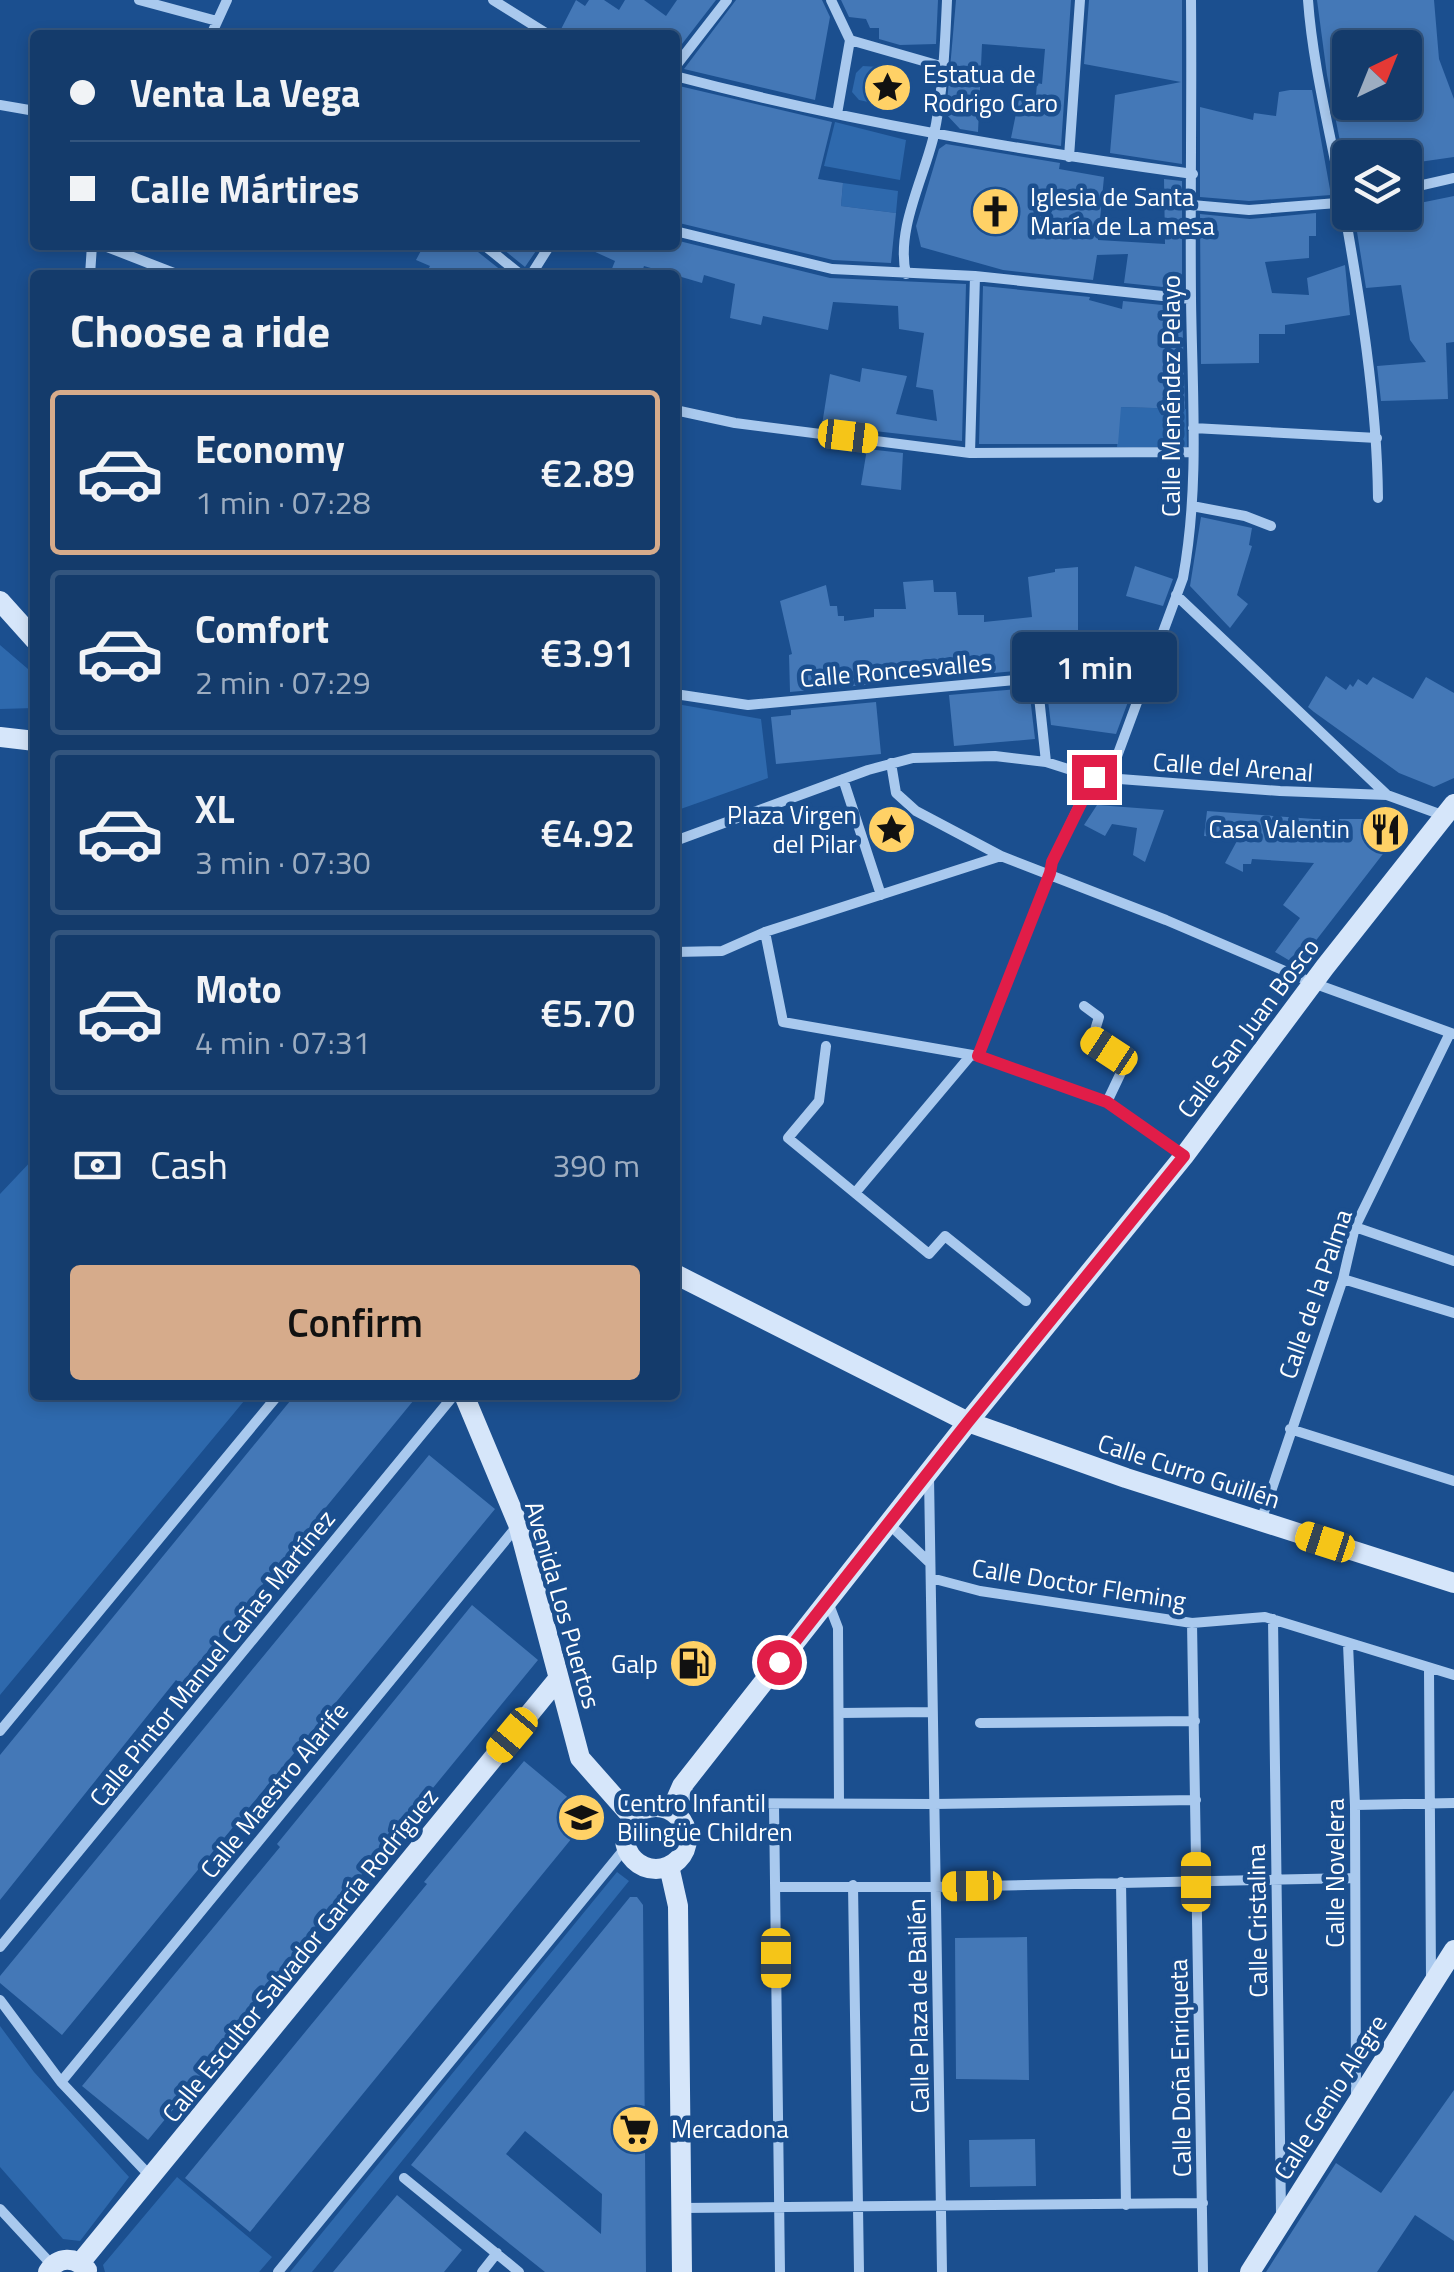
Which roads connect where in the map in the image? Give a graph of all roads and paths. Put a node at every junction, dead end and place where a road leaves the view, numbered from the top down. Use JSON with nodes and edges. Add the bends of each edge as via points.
{"nodes":[{"id":1,"x":140,"y":0,"type":"edge"},
{"id":2,"x":227,"y":0,"type":"edge"},
{"id":3,"x":493,"y":0,"type":"edge"},
{"id":4,"x":727,"y":0,"type":"edge"},
{"id":5,"x":831,"y":0,"type":"edge"},
{"id":6,"x":947,"y":0,"type":"edge"},
{"id":7,"x":1080,"y":0,"type":"edge"},
{"id":8,"x":1191,"y":0,"type":"edge"},
{"id":9,"x":1308,"y":0,"type":"edge"},
{"id":10,"x":218,"y":21,"type":"junction"},
{"id":11,"x":214,"y":30,"type":"edge"},
{"id":12,"x":541,"y":30,"type":"edge"},
{"id":13,"x":850,"y":40,"type":"junction"},
{"id":14,"x":680,"y":61,"type":"edge"},
{"id":15,"x":944,"y":67,"type":"junction"},
{"id":16,"x":680,"y":77,"type":"edge"},
{"id":17,"x":0,"y":105,"type":"edge"},
{"id":18,"x":30,"y":110,"type":"edge"},
{"id":19,"x":837,"y":114,"type":"junction"},
{"id":20,"x":934,"y":136,"type":"junction"},
{"id":21,"x":1332,"y":142,"type":"edge"},
{"id":22,"x":1069,"y":157,"type":"junction"},
{"id":23,"x":1193,"y":174,"type":"junction"},
{"id":24,"x":1454,"y":178,"type":"edge"},
{"id":25,"x":1422,"y":185,"type":"edge"},
{"id":26,"x":1332,"y":204,"type":"edge"},
{"id":27,"x":1192,"y":205,"type":"junction"},
{"id":28,"x":1350,"y":230,"type":"edge"},
{"id":29,"x":680,"y":232,"type":"edge"},
{"id":30,"x":115,"y":250,"type":"edge"},
{"id":31,"x":490,"y":250,"type":"edge"},
{"id":32,"x":167,"y":270,"type":"edge"},
{"id":33,"x":515,"y":270,"type":"edge"},
{"id":34,"x":906,"y":274,"type":"junction"},
{"id":35,"x":975,"y":276,"type":"junction"},
{"id":36,"x":1191,"y":300,"type":"junction"},
{"id":37,"x":680,"y":411,"type":"edge"},
{"id":38,"x":1194,"y":428,"type":"junction"},
{"id":39,"x":1377,"y":438,"type":"junction"},
{"id":40,"x":1194,"y":452,"type":"junction"},
{"id":41,"x":970,"y":453,"type":"junction"},
{"id":42,"x":1378,"y":498,"type":"dead end"},
{"id":43,"x":1192,"y":506,"type":"junction"},
{"id":44,"x":1271,"y":526,"type":"dead end"},
{"id":45,"x":1176,"y":595,"type":"junction"},
{"id":46,"x":0,"y":602,"type":"edge"},
{"id":47,"x":30,"y":635,"type":"edge"},
{"id":48,"x":680,"y":695,"type":"edge"},
{"id":49,"x":0,"y":737,"type":"edge"},
{"id":50,"x":30,"y":739,"type":"edge"},
{"id":51,"x":1046,"y":762,"type":"junction"},
{"id":52,"x":891,"y":763,"type":"junction"},
{"id":53,"x":1094,"y":777,"type":"junction"},
{"id":54,"x":1110,"y":778,"type":"junction"},
{"id":55,"x":843,"y":779,"type":"junction"},
{"id":56,"x":1387,"y":795,"type":"junction"},
{"id":57,"x":1448,"y":810,"type":"edge"},
{"id":58,"x":680,"y":839,"type":"edge"},
{"id":59,"x":1002,"y":856,"type":"junction"},
{"id":60,"x":1050,"y":873,"type":"junction"},
{"id":61,"x":881,"y":895,"type":"junction"},
{"id":62,"x":765,"y":932,"type":"junction"},
{"id":63,"x":680,"y":952,"type":"edge"},
{"id":64,"x":1312,"y":983,"type":"junction"},
{"id":65,"x":1084,"y":1006,"type":"dead end"},
{"id":66,"x":1452,"y":1034,"type":"edge"},
{"id":67,"x":826,"y":1046,"type":"dead end"},
{"id":68,"x":974,"y":1056,"type":"junction"},
{"id":69,"x":1107,"y":1102,"type":"junction"},
{"id":70,"x":1184,"y":1156,"type":"junction"},
{"id":71,"x":855,"y":1193,"type":"junction"},
{"id":72,"x":1355,"y":1227,"type":"junction"},
{"id":73,"x":1454,"y":1262,"type":"edge"},
{"id":74,"x":680,"y":1277,"type":"edge"},
{"id":75,"x":1344,"y":1279,"type":"junction"},
{"id":76,"x":1026,"y":1301,"type":"dead end"},
{"id":77,"x":1454,"y":1314,"type":"edge"},
{"id":78,"x":274,"y":1400,"type":"edge"},
{"id":79,"x":450,"y":1400,"type":"edge"},
{"id":80,"x":466,"y":1400,"type":"edge"},
{"id":81,"x":968,"y":1422,"type":"junction"},
{"id":82,"x":1290,"y":1429,"type":"junction"},
{"id":83,"x":930,"y":1471,"type":"junction"},
{"id":84,"x":1454,"y":1480,"type":"edge"},
{"id":85,"x":1261,"y":1522,"type":"junction"},
{"id":86,"x":888,"y":1523,"type":"junction"},
{"id":87,"x":518,"y":1524,"type":"junction"},
{"id":88,"x":930,"y":1562,"type":"junction"},
{"id":89,"x":930,"y":1578,"type":"junction"},
{"id":90,"x":1454,"y":1583,"type":"edge"},
{"id":91,"x":828,"y":1600,"type":"junction"},
{"id":92,"x":1273,"y":1619,"type":"junction"},
{"id":93,"x":1192,"y":1624,"type":"junction"},
{"id":94,"x":1348,"y":1644,"type":"junction"},
{"id":95,"x":1429,"y":1670,"type":"junction"},
{"id":96,"x":1454,"y":1675,"type":"edge"},
{"id":97,"x":558,"y":1679,"type":"junction"},
{"id":98,"x":932,"y":1712,"type":"junction"},
{"id":99,"x":838,"y":1713,"type":"junction"},
{"id":100,"x":1195,"y":1721,"type":"junction"},
{"id":101,"x":980,"y":1723,"type":"dead end"},
{"id":102,"x":0,"y":1731,"type":"edge"},
{"id":103,"x":682,"y":1786,"type":"junction"},
{"id":104,"x":1196,"y":1800,"type":"junction"},
{"id":105,"x":1431,"y":1803,"type":"junction"},
{"id":106,"x":1454,"y":1803,"type":"edge"},
{"id":107,"x":774,"y":1804,"type":"junction"},
{"id":108,"x":840,"y":1804,"type":"junction"},
{"id":109,"x":934,"y":1804,"type":"junction"},
{"id":110,"x":1355,"y":1805,"type":"junction"},
{"id":111,"x":672,"y":1811,"type":"junction"},
{"id":112,"x":632,"y":1817,"type":"junction"},
{"id":113,"x":626,"y":1847,"type":"junction"},
{"id":114,"x":668,"y":1866,"type":"junction"},
{"id":115,"x":1354,"y":1878,"type":"junction"},
{"id":116,"x":1276,"y":1879,"type":"junction"},
{"id":117,"x":1121,"y":1882,"type":"junction"},
{"id":118,"x":1196,"y":1882,"type":"junction"},
{"id":119,"x":853,"y":1886,"type":"junction"},
{"id":120,"x":776,"y":1887,"type":"junction"},
{"id":121,"x":934,"y":1887,"type":"junction"},
{"id":122,"x":0,"y":1947,"type":"edge"},
{"id":123,"x":1454,"y":1950,"type":"edge"},
{"id":124,"x":1430,"y":1986,"type":"junction"},
{"id":125,"x":0,"y":2000,"type":"edge"},
{"id":126,"x":62,"y":2082,"type":"junction"},
{"id":127,"x":1356,"y":2103,"type":"junction"},
{"id":128,"x":151,"y":2176,"type":"junction"},
{"id":129,"x":404,"y":2178,"type":"dead end"},
{"id":130,"x":1203,"y":2202,"type":"junction"},
{"id":131,"x":1126,"y":2204,"type":"junction"},
{"id":132,"x":779,"y":2207,"type":"junction"},
{"id":133,"x":858,"y":2207,"type":"junction"},
{"id":134,"x":0,"y":2208,"type":"edge"},
{"id":135,"x":680,"y":2208,"type":"junction"},
{"id":136,"x":942,"y":2208,"type":"junction"},
{"id":137,"x":1282,"y":2222,"type":"junction"},
{"id":138,"x":497,"y":2254,"type":"junction"},
{"id":139,"x":50,"y":2268,"type":"edge"},
{"id":140,"x":84,"y":2268,"type":"edge"},
{"id":141,"x":278,"y":2272,"type":"edge"},
{"id":142,"x":482,"y":2272,"type":"edge"},
{"id":143,"x":519,"y":2272,"type":"edge"},
{"id":144,"x":682,"y":2272,"type":"edge"},
{"id":145,"x":780,"y":2272,"type":"edge"},
{"id":146,"x":860,"y":2272,"type":"edge"},
{"id":147,"x":942,"y":2272,"type":"edge"},
{"id":148,"x":1204,"y":2272,"type":"edge"},
{"id":149,"x":1250,"y":2272,"type":"edge"}],
"edges":[{"from":1,"to":10,"type":"street"},
{"from":2,"to":10,"type":"street"},
{"from":3,"to":12,"type":"street"},
{"from":4,"to":14,"type":"street"},
{"from":5,"to":13,"type":"street"},
{"from":6,"to":15,"type":"street"},
{"from":7,"to":22,"type":"street"},
{"from":8,"to":23,"type":"street","name":"Calle Menéndez Pelayo"},
{"from":9,"to":21,"type":"street","via":[[1312,55]]},
{"from":10,"to":11,"type":"street"},
{"from":13,"to":15,"type":"street"},
{"from":13,"to":19,"type":"street"},
{"from":15,"to":20,"type":"street"},
{"from":16,"to":19,"type":"street"},
{"from":17,"to":18,"type":"street"},
{"from":19,"to":20,"type":"street"},
{"from":20,"to":22,"type":"street"},
{"from":20,"to":34,"type":"street","via":[[901,254]]},
{"from":22,"to":23,"type":"street"},
{"from":23,"to":27,"type":"street","name":"Calle Menéndez Pelayo"},
{"from":24,"to":25,"type":"street"},
{"from":26,"to":27,"type":"street","via":[[1249,210]]},
{"from":27,"to":36,"type":"street","name":"Calle Menéndez Pelayo"},
{"from":28,"to":39,"type":"street"},
{"from":29,"to":34,"type":"street","via":[[832,269]]},
{"from":30,"to":32,"type":"street"},
{"from":31,"to":33,"type":"street"},
{"from":34,"to":35,"type":"street"},
{"from":35,"to":36,"type":"street"},
{"from":35,"to":41,"type":"street"},
{"from":36,"to":38,"type":"street","name":"Calle Menéndez Pelayo"},
{"from":37,"to":41,"type":"street"},
{"from":38,"to":39,"type":"street"},
{"from":38,"to":40,"type":"street","name":"Calle Menéndez Pelayo"},
{"from":39,"to":42,"type":"street"},
{"from":40,"to":41,"type":"street"},
{"from":40,"to":43,"type":"street","name":"Calle Menéndez Pelayo"},
{"from":43,"to":44,"type":"street"},
{"from":43,"to":45,"type":"street","name":"Calle Menéndez Pelayo"},
{"from":45,"to":54,"type":"street","name":"Calle Menéndez Pelayo"},
{"from":45,"to":56,"type":"street"},
{"from":46,"to":47,"type":"street"},
{"from":48,"to":51,"type":"street","name":"Calle Roncesvalles","via":[[748,705],[1037,678]]},
{"from":49,"to":50,"type":"street"},
{"from":51,"to":52,"type":"street","name":"Calle del Arenal","via":[[996,756]]},
{"from":51,"to":53,"type":"street","name":"Calle del Arenal"},
{"from":52,"to":55,"type":"street","name":"Calle del Arenal"},
{"from":52,"to":59,"type":"street","via":[[896,793],[916,811]]},
{"from":53,"to":54,"type":"street","name":"Calle del Arenal"},
{"from":53,"to":60,"type":"street"},
{"from":54,"to":56,"type":"street","name":"Calle del Arenal"},
{"from":55,"to":58,"type":"street","name":"Calle del Arenal"},
{"from":55,"to":61,"type":"street"},
{"from":56,"to":57,"type":"street","name":"Calle del Arenal"},
{"from":57,"to":64,"type":"street","name":"Calle San Juan Bosco"},
{"from":59,"to":60,"type":"street"},
{"from":59,"to":61,"type":"street"},
{"from":60,"to":64,"type":"street"},
{"from":60,"to":68,"type":"street"},
{"from":61,"to":62,"type":"street"},
{"from":62,"to":63,"type":"street","via":[[722,952]]},
{"from":62,"to":68,"type":"street","via":[[782,1022]]},
{"from":64,"to":66,"type":"street"},
{"from":64,"to":70,"type":"street","name":"Calle San Juan Bosco"},
{"from":65,"to":69,"type":"street","via":[[1099,1016],[1092,1040],[1126,1062]]},
{"from":66,"to":72,"type":"street","name":"Calle de la Palma"},
{"from":67,"to":71,"type":"street","via":[[819,1102],[788,1138]]},
{"from":68,"to":69,"type":"street"},
{"from":68,"to":71,"type":"street"},
{"from":69,"to":70,"type":"street"},
{"from":70,"to":81,"type":"street","name":"Calle San Juan Bosco"},
{"from":71,"to":76,"type":"street","via":[[929,1254],[945,1236]]},
{"from":72,"to":73,"type":"street"},
{"from":72,"to":75,"type":"street","name":"Calle de la Palma"},
{"from":74,"to":81,"type":"street","name":"Calle Curro Guillén"},
{"from":75,"to":77,"type":"street"},
{"from":75,"to":82,"type":"street","name":"Calle de la Palma"},
{"from":78,"to":102,"type":"street"},
{"from":79,"to":122,"type":"street","name":"Calle Pintor Manuel Cañas Martínez"},
{"from":80,"to":87,"type":"street","name":"Avenida Los Puertos"},
{"from":81,"to":83,"type":"street","name":"Calle San Juan Bosco"},
{"from":81,"to":85,"type":"street","name":"Calle Curro Guillén"},
{"from":82,"to":84,"type":"street"},
{"from":82,"to":85,"type":"street","name":"Calle de la Palma"},
{"from":83,"to":86,"type":"street","name":"Calle San Juan Bosco"},
{"from":83,"to":88,"type":"street"},
{"from":85,"to":90,"type":"street","name":"Calle Curro Guillén"},
{"from":86,"to":88,"type":"street"},
{"from":86,"to":91,"type":"street","name":"Calle San Juan Bosco"},
{"from":87,"to":97,"type":"street","name":"Avenida Los Puertos"},
{"from":87,"to":126,"type":"street","name":"Calle Maestro Alarife"},
{"from":88,"to":89,"type":"street"},
{"from":89,"to":93,"type":"street","name":"Calle Doctor Fleming"},
{"from":89,"to":98,"type":"street"},
{"from":91,"to":99,"type":"street","via":[[838,1628]]},
{"from":91,"to":103,"type":"street","name":"Calle San Juan Bosco"},
{"from":92,"to":93,"type":"street","name":"Calle Doctor Fleming"},
{"from":92,"to":94,"type":"street","name":"Calle Doctor Fleming"},
{"from":92,"to":116,"type":"street","name":"Calle Cristalina"},
{"from":93,"to":100,"type":"street","name":"Calle Doña Enriqueta"},
{"from":94,"to":95,"type":"street","name":"Calle Doctor Fleming"},
{"from":94,"to":110,"type":"street","name":"Calle Novelera"},
{"from":95,"to":96,"type":"street","name":"Calle Doctor Fleming"},
{"from":95,"to":105,"type":"street"},
{"from":97,"to":112,"type":"street","name":"Avenida Los Puertos","via":[[580,1758]]},
{"from":97,"to":128,"type":"street","name":"Calle Escultor Salvador García Rodríguez"},
{"from":98,"to":99,"type":"street"},
{"from":98,"to":109,"type":"street"},
{"from":99,"to":108,"type":"street"},
{"from":100,"to":101,"type":"street"},
{"from":100,"to":104,"type":"street","name":"Calle Doña Enriqueta"},
{"from":103,"to":107,"type":"street","via":[[698,1803]]},
{"from":103,"to":111,"type":"street","name":"Calle San Juan Bosco"},
{"from":104,"to":109,"type":"street"},
{"from":104,"to":118,"type":"street","name":"Calle Doña Enriqueta"},
{"from":105,"to":106,"type":"street"},
{"from":105,"to":110,"type":"street"},
{"from":105,"to":124,"type":"street"},
{"from":107,"to":108,"type":"street"},
{"from":107,"to":120,"type":"street"},
{"from":108,"to":109,"type":"street"},
{"from":109,"to":121,"type":"street"},
{"from":110,"to":115,"type":"street","name":"Calle Novelera"},
{"from":111,"to":112,"type":"street","via":[[651,1807]]},
{"from":111,"to":114,"type":"street","via":[[687,1834],[683,1853]]},
{"from":112,"to":113,"type":"street"},
{"from":113,"to":114,"type":"street","via":[[648,1868]]},
{"from":113,"to":141,"type":"street"},
{"from":114,"to":135,"type":"street","via":[[678,1906]]},
{"from":115,"to":116,"type":"street","name":"Calle Plaza de Bailén"},
{"from":115,"to":127,"type":"street","name":"Calle Novelera"},
{"from":116,"to":118,"type":"street","name":"Calle Plaza de Bailén"},
{"from":116,"to":137,"type":"street","name":"Calle Cristalina"},
{"from":117,"to":118,"type":"street","name":"Calle Plaza de Bailén"},
{"from":117,"to":121,"type":"street","name":"Calle Plaza de Bailén"},
{"from":117,"to":131,"type":"street"},
{"from":118,"to":130,"type":"street","name":"Calle Doña Enriqueta"},
{"from":119,"to":120,"type":"street"},
{"from":119,"to":121,"type":"street"},
{"from":119,"to":133,"type":"street"},
{"from":120,"to":132,"type":"street"},
{"from":121,"to":136,"type":"street","name":"Calle Plaza de Bailén"},
{"from":123,"to":124,"type":"street","name":"Calle Genio Alegre"},
{"from":124,"to":127,"type":"street","name":"Calle Genio Alegre"},
{"from":125,"to":126,"type":"street"},
{"from":126,"to":128,"type":"street"},
{"from":127,"to":137,"type":"street","name":"Calle Genio Alegre"},
{"from":128,"to":140,"type":"street","name":"Calle Escultor Salvador García Rodríguez"},
{"from":129,"to":138,"type":"street"},
{"from":130,"to":131,"type":"street"},
{"from":130,"to":148,"type":"street","name":"Calle Doña Enriqueta"},
{"from":131,"to":136,"type":"street"},
{"from":132,"to":133,"type":"street"},
{"from":132,"to":135,"type":"street"},
{"from":132,"to":145,"type":"street"},
{"from":133,"to":136,"type":"street"},
{"from":133,"to":146,"type":"street"},
{"from":134,"to":139,"type":"street"},
{"from":135,"to":144,"type":"street"},
{"from":136,"to":147,"type":"street","name":"Calle Plaza de Bailén"},
{"from":137,"to":149,"type":"street","name":"Calle Genio Alegre"},
{"from":138,"to":142,"type":"street"},
{"from":138,"to":143,"type":"street"},
{"from":139,"to":140,"type":"street","via":[[66,2259]]}]}
